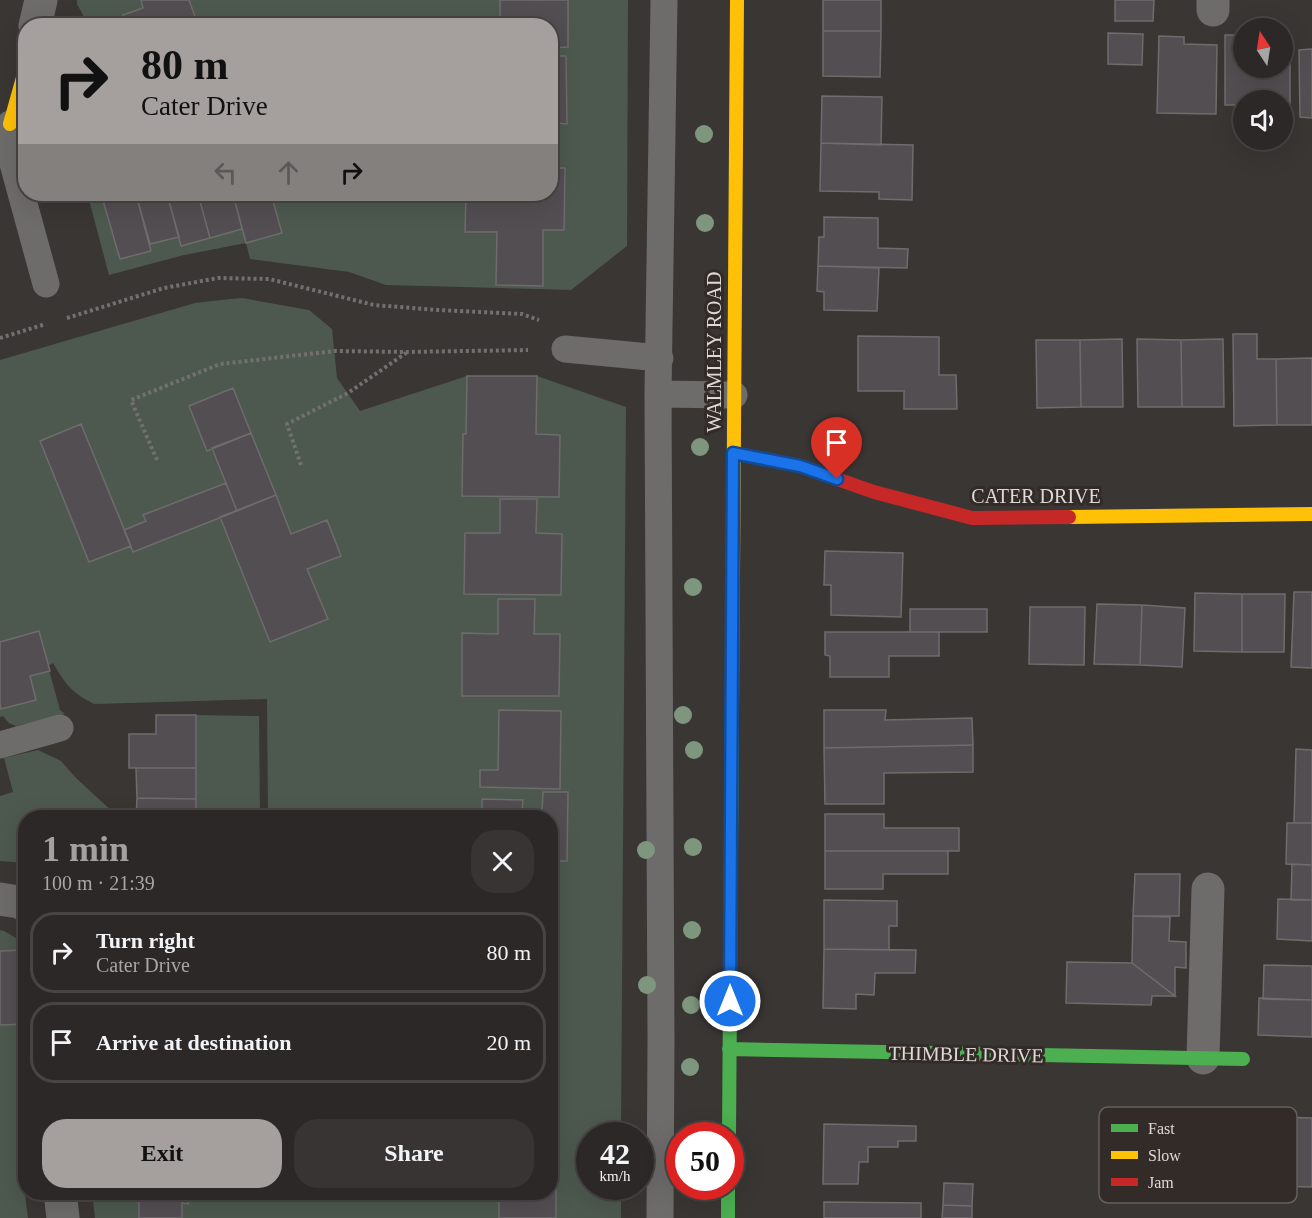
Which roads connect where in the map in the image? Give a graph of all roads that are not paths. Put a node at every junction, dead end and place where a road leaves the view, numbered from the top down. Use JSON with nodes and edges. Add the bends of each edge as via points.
{"nodes":[{"id":1,"x":41,"y":0,"type":"edge"},
{"id":2,"x":664,"y":0,"type":"edge"},
{"id":3,"x":737,"y":0,"type":"edge"},
{"id":4,"x":37,"y":18,"type":"edge"},
{"id":5,"x":18,"y":96,"type":"edge"},
{"id":6,"x":10,"y":124,"type":"joint"},
{"id":7,"x":18,"y":182,"type":"edge"},
{"id":8,"x":23,"y":201,"type":"edge"},
{"id":9,"x":46,"y":284,"type":"dead end"},
{"id":10,"x":566,"y":349,"type":"road end"},
{"id":11,"x":660,"y":358,"type":"junction"},
{"id":12,"x":658,"y":394,"type":"junction"},
{"id":13,"x":734,"y":395,"type":"junction"},
{"id":14,"x":733,"y":453,"type":"junction"},
{"id":15,"x":1312,"y":514,"type":"edge"},
{"id":16,"x":60,"y":728,"type":"dead end"},
{"id":17,"x":0,"y":745,"type":"edge"},
{"id":18,"x":1208,"y":889,"type":"dead end"},
{"id":19,"x":0,"y":899,"type":"edge"},
{"id":20,"x":18,"y":902,"type":"edge"},
{"id":21,"x":729,"y":1049,"type":"junction"},
{"id":22,"x":1203,"y":1058,"type":"junction"},
{"id":23,"x":1243,"y":1059,"type":"dead end"},
{"id":24,"x":729,"y":1122,"type":"edge"},
{"id":25,"x":61,"y":1200,"type":"edge"},
{"id":26,"x":728,"y":1200,"type":"edge"},
{"id":27,"x":63,"y":1218,"type":"edge"},
{"id":28,"x":660,"y":1218,"type":"edge"},
{"id":29,"x":728,"y":1218,"type":"edge"}],
"edges":[{"from":1,"to":4,"type":"street"},
{"from":2,"to":11,"type":"lane"},
{"from":3,"to":13,"type":"main road","name":"WALMLEY ROAD"},
{"from":5,"to":6,"type":"main road"},
{"from":6,"to":7,"type":"lane","via":[[9,149]]},
{"from":8,"to":9,"type":"lane"},
{"from":10,"to":11,"type":"lane"},
{"from":11,"to":12,"type":"lane"},
{"from":12,"to":13,"type":"lane"},
{"from":12,"to":28,"type":"lane"},
{"from":13,"to":14,"type":"main road","name":"WALMLEY ROAD"},
{"from":14,"to":15,"type":"main road","name":"CATER DRIVE","via":[[800,466],[874,492],[972,518]]},
{"from":14,"to":21,"type":"main road","name":"WALMLEY ROAD"},
{"from":16,"to":17,"type":"lane"},
{"from":18,"to":22,"type":"street"},
{"from":19,"to":20,"type":"street"},
{"from":21,"to":22,"type":"main road","name":"THIMBLE DRIVE"},
{"from":21,"to":24,"type":"main road","name":"WALMLEY ROAD"},
{"from":22,"to":23,"type":"main road","name":"THIMBLE DRIVE"},
{"from":25,"to":27,"type":"street"},
{"from":26,"to":29,"type":"main road"}]}
